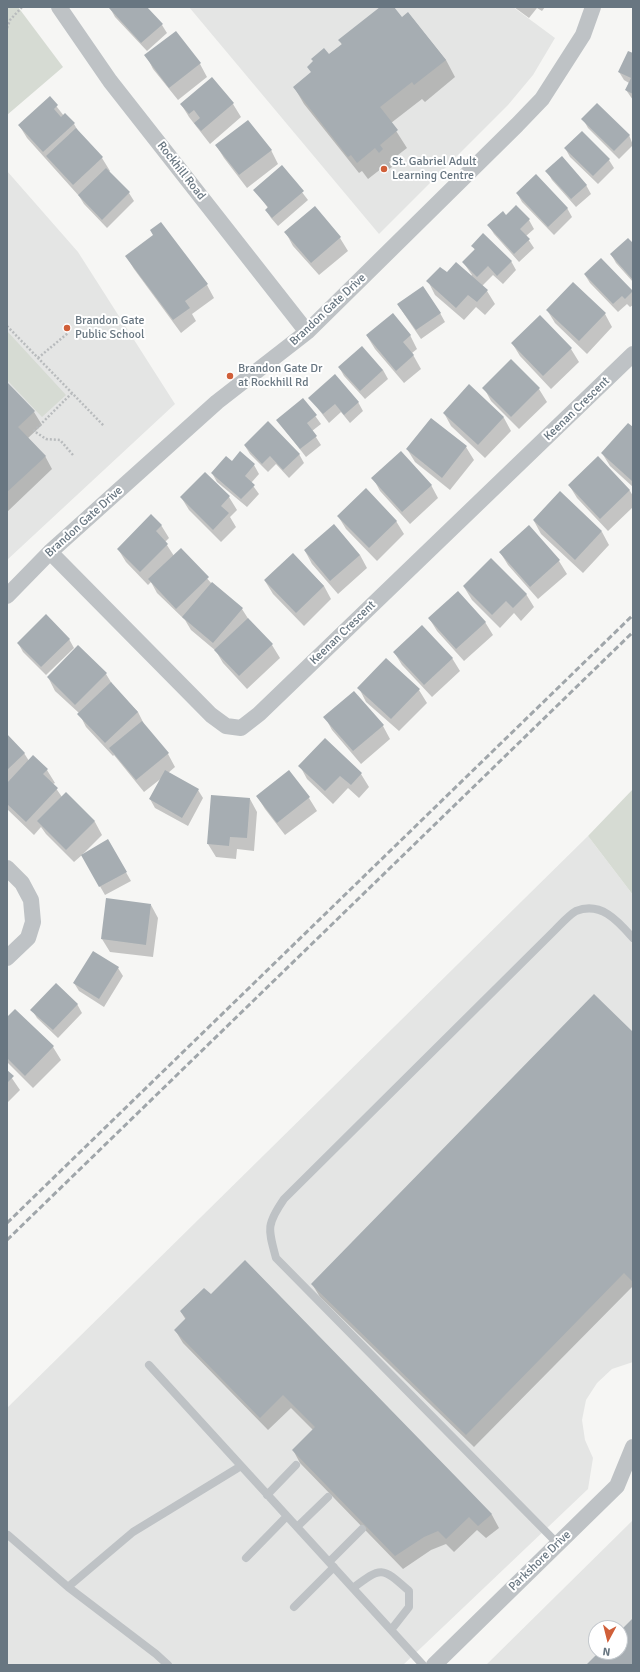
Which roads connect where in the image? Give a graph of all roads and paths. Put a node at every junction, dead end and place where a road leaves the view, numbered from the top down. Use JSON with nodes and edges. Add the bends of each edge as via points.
{"nodes":[{"id":1,"x":22,"y":7,"type":"edge"},
{"id":2,"x":59,"y":7,"type":"edge"},
{"id":3,"x":593,"y":7,"type":"edge"},
{"id":4,"x":7,"y":28,"type":"edge"},
{"id":5,"x":7,"y":326,"type":"edge"},
{"id":6,"x":307,"y":332,"type":"junction"},
{"id":7,"x":68,"y":333,"type":"dead end"},
{"id":8,"x":633,"y":354,"type":"edge"},
{"id":9,"x":38,"y":358,"type":"junction"},
{"id":10,"x":72,"y":393,"type":"junction"},
{"id":11,"x":104,"y":426,"type":"dead end"},
{"id":12,"x":73,"y":455,"type":"dead end"},
{"id":13,"x":50,"y":552,"type":"junction"},
{"id":14,"x":7,"y":596,"type":"edge"},
{"id":15,"x":7,"y":868,"type":"edge"},
{"id":16,"x":633,"y":938,"type":"edge"},
{"id":17,"x":7,"y":958,"type":"edge"},
{"id":18,"x":149,"y":1365,"type":"dead end"},
{"id":19,"x":633,"y":1447,"type":"edge"},
{"id":20,"x":296,"y":1465,"type":"dead end"},
{"id":21,"x":241,"y":1466,"type":"junction"},
{"id":22,"x":267,"y":1494,"type":"junction"},
{"id":23,"x":328,"y":1498,"type":"dead end"},
{"id":24,"x":287,"y":1516,"type":"junction"},
{"id":25,"x":297,"y":1527,"type":"junction"},
{"id":26,"x":362,"y":1529,"type":"dead end"},
{"id":27,"x":8,"y":1535,"type":"edge"},
{"id":28,"x":558,"y":1544,"type":"junction"},
{"id":29,"x":246,"y":1558,"type":"dead end"},
{"id":30,"x":331,"y":1564,"type":"junction"},
{"id":31,"x":68,"y":1588,"type":"junction"},
{"id":32,"x":353,"y":1588,"type":"junction"},
{"id":33,"x":294,"y":1607,"type":"dead end"},
{"id":34,"x":391,"y":1630,"type":"junction"},
{"id":35,"x":168,"y":1665,"type":"edge"},
{"id":36,"x":423,"y":1665,"type":"edge"},
{"id":37,"x":434,"y":1665,"type":"edge"}],
"edges":[{"from":1,"to":4,"type":"path","via":[[10,20]]},
{"from":2,"to":6,"type":"street","name":"Rockhill Road","via":[[110,81]]},
{"from":3,"to":6,"type":"street","name":"Brandon Gate Drive","via":[[583,35],[542,99]]},
{"from":5,"to":9,"type":"path"},
{"from":6,"to":13,"type":"street","name":"Brandon Gate Drive","via":[[217,402]]},
{"from":7,"to":9,"type":"path"},
{"from":8,"to":13,"type":"street","name":"Keenan Crescent","via":[[265,708],[241,728],[226,726],[211,716]]},
{"from":9,"to":10,"type":"path"},
{"from":10,"to":11,"type":"path"},
{"from":10,"to":12,"type":"path","via":[[34,431],[46,439],[60,440]]},
{"from":13,"to":14,"type":"street","name":"Brandon Gate Drive"},
{"from":15,"to":17,"type":"street","via":[[22,884],[31,900],[33,922],[28,938]]},
{"from":16,"to":28,"type":"lane","via":[[617,920],[596,908],[576,912],[284,1199],[272,1217],[270,1236],[276,1258]]},
{"from":18,"to":21,"type":"lane"},
{"from":19,"to":28,"type":"street","name":"Parkshore Drive","via":[[617,1486]]},
{"from":20,"to":22,"type":"lane"},
{"from":21,"to":22,"type":"lane"},
{"from":21,"to":31,"type":"lane","via":[[133,1532]]},
{"from":22,"to":24,"type":"lane"},
{"from":23,"to":25,"type":"lane"},
{"from":24,"to":25,"type":"lane"},
{"from":24,"to":29,"type":"lane"},
{"from":25,"to":30,"type":"lane"},
{"from":26,"to":30,"type":"lane"},
{"from":27,"to":31,"type":"lane"},
{"from":28,"to":37,"type":"street","name":"Parkshore Drive"},
{"from":30,"to":32,"type":"lane"},
{"from":30,"to":33,"type":"lane"},
{"from":31,"to":35,"type":"lane"},
{"from":32,"to":34,"type":"lane"},
{"from":32,"to":34,"type":"lane","via":[[370,1575],[380,1572],[390,1574],[409,1591],[409,1607]]},
{"from":34,"to":36,"type":"lane"}]}
